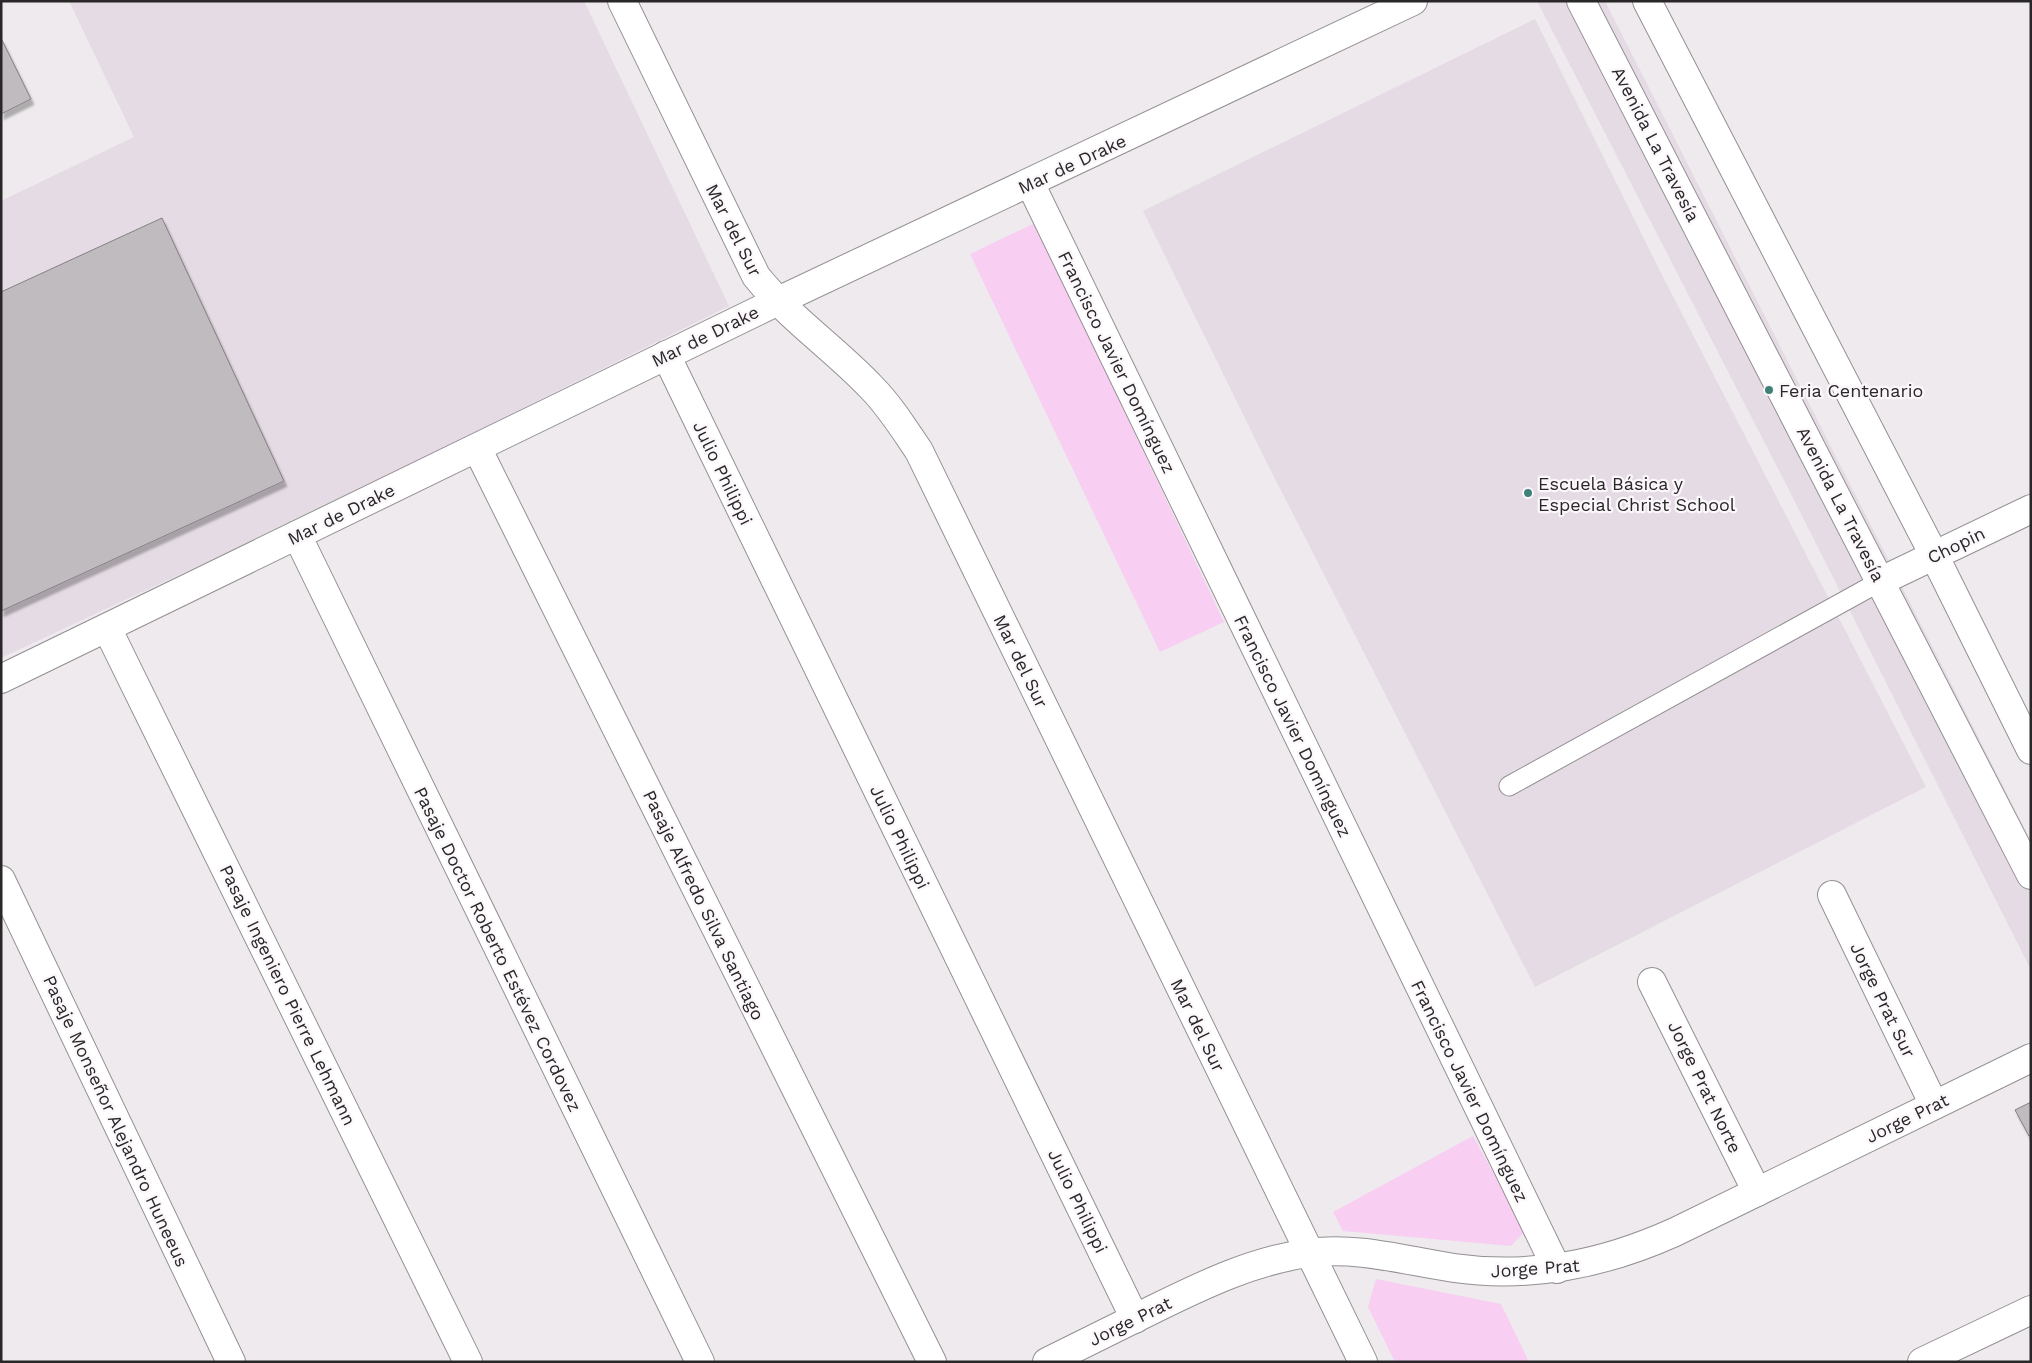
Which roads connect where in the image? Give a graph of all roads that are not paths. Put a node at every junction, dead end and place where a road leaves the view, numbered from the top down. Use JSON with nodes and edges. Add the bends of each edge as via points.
{"nodes":[{"id":1,"x":622,"y":1,"type":"edge"},
{"id":2,"x":1413,"y":1,"type":"edge"},
{"id":3,"x":1582,"y":1,"type":"edge"},
{"id":4,"x":1647,"y":1,"type":"edge"},
{"id":5,"x":1030,"y":183,"type":"junction"},
{"id":6,"x":776,"y":302,"type":"junction"},
{"id":7,"x":666,"y":355,"type":"junction"},
{"id":8,"x":477,"y":448,"type":"junction"},
{"id":9,"x":2031,"y":509,"type":"edge"},
{"id":10,"x":297,"y":535,"type":"junction"},
{"id":11,"x":1934,"y":556,"type":"junction"},
{"id":12,"x":1880,"y":581,"type":"junction"},
{"id":13,"x":107,"y":628,"type":"junction"},
{"id":14,"x":1,"y":679,"type":"edge"},
{"id":15,"x":2031,"y":750,"type":"edge"},
{"id":16,"x":1509,"y":786,"type":"dead end"},
{"id":17,"x":2031,"y":875,"type":"edge"},
{"id":18,"x":1,"y":880,"type":"edge"},
{"id":19,"x":1832,"y":895,"type":"dead end"},
{"id":20,"x":1652,"y":982,"type":"dead end"},
{"id":21,"x":2031,"y":1058,"type":"edge"},
{"id":22,"x":1934,"y":1105,"type":"junction"},
{"id":23,"x":1757,"y":1192,"type":"junction"},
{"id":24,"x":1309,"y":1253,"type":"junction"},
{"id":25,"x":1557,"y":1269,"type":"junction"},
{"id":26,"x":2031,"y":1310,"type":"edge"},
{"id":27,"x":1135,"y":1319,"type":"junction"},
{"id":28,"x":231,"y":1362,"type":"edge"},
{"id":29,"x":468,"y":1362,"type":"edge"},
{"id":30,"x":700,"y":1362,"type":"edge"},
{"id":31,"x":932,"y":1362,"type":"edge"},
{"id":32,"x":1047,"y":1362,"type":"edge"},
{"id":33,"x":1363,"y":1362,"type":"edge"},
{"id":34,"x":1922,"y":1362,"type":"edge"}],
"edges":[{"from":1,"to":6,"type":"street","name":"Mar del Sur","via":[[756,276]]},
{"from":2,"to":5,"type":"street","name":"Mar de Drake"},
{"from":3,"to":12,"type":"street","name":"Avenida La Travesía"},
{"from":4,"to":11,"type":"street"},
{"from":5,"to":6,"type":"street","name":"Mar de Drake"},
{"from":5,"to":25,"type":"street","name":"Francisco Javier Domínguez"},
{"from":6,"to":7,"type":"street","name":"Mar de Drake"},
{"from":6,"to":24,"type":"street","name":"Mar del Sur","via":[[872,388],[892,411],[918,451]]},
{"from":7,"to":8,"type":"street","name":"Mar de Drake"},
{"from":7,"to":27,"type":"street","name":"Julio Philippi"},
{"from":8,"to":10,"type":"street","name":"Mar de Drake"},
{"from":8,"to":31,"type":"street","name":"Pasaje Alfredo Silva Santiago"},
{"from":9,"to":11,"type":"street","name":"Chopin"},
{"from":10,"to":13,"type":"street","name":"Mar de Drake"},
{"from":10,"to":30,"type":"street","name":"Pasaje Doctor Roberto Estévez Cordovez"},
{"from":11,"to":12,"type":"street","name":"Chopin"},
{"from":11,"to":15,"type":"street"},
{"from":12,"to":16,"type":"lane"},
{"from":12,"to":17,"type":"street","name":"Avenida La Travesía"},
{"from":13,"to":14,"type":"street","name":"Mar de Drake"},
{"from":13,"to":29,"type":"street","name":"Pasaje Ingeniero Pierre Lehmann"},
{"from":18,"to":28,"type":"street","name":"Pasaje Monseñor Alejandro Huneeus"},
{"from":19,"to":22,"type":"street","name":"Jorge Prat Sur"},
{"from":20,"to":23,"type":"street","name":"Jorge Prat Norte"},
{"from":21,"to":22,"type":"street","name":"Jorge Prat"},
{"from":22,"to":23,"type":"street","name":"Jorge Prat"},
{"from":23,"to":25,"type":"street","name":"Jorge Prat","via":[[1646,1245],[1594,1262]]},
{"from":24,"to":25,"type":"street","name":"Jorge Prat","via":[[1361,1252],[1480,1272]]},
{"from":24,"to":27,"type":"street","name":"Jorge Prat","via":[[1245,1268]]},
{"from":24,"to":33,"type":"street","name":"Mar del Sur"},
{"from":26,"to":34,"type":"street"},
{"from":27,"to":32,"type":"street","name":"Jorge Prat"}]}
